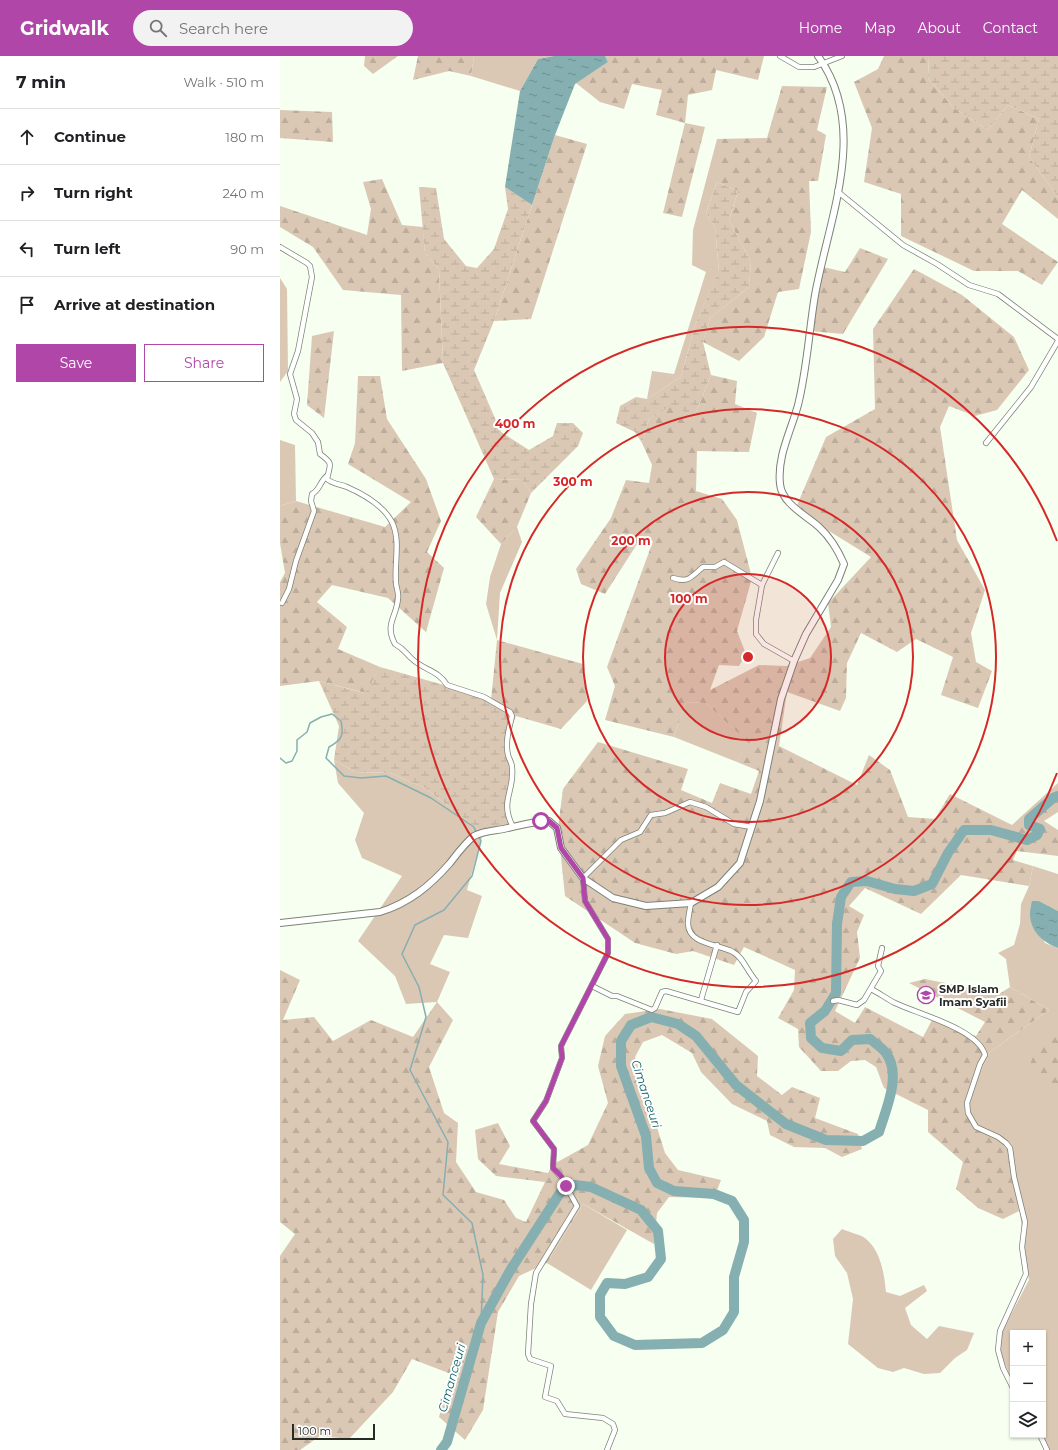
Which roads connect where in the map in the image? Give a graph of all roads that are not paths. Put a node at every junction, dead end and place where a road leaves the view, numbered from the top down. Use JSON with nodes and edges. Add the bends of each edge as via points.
{"nodes":[{"id":1,"x":780,"y":56,"type":"edge"},
{"id":2,"x":818,"y":56,"type":"edge"},
{"id":3,"x":842,"y":56,"type":"edge"},
{"id":4,"x":823,"y":63,"type":"junction"},
{"id":5,"x":837,"y":191,"type":"junction"},
{"id":6,"x":280,"y":247,"type":"edge"},
{"id":7,"x":1058,"y":340,"type":"edge"},
{"id":8,"x":986,"y":443,"type":"dead end"},
{"id":9,"x":327,"y":476,"type":"junction"},
{"id":10,"x":778,"y":553,"type":"dead end"},
{"id":11,"x":673,"y":578,"type":"dead end"},
{"id":12,"x":762,"y":584,"type":"junction"},
{"id":13,"x":282,"y":603,"type":"dead end"},
{"id":14,"x":794,"y":661,"type":"junction"},
{"id":15,"x":513,"y":827,"type":"junction"},
{"id":16,"x":752,"y":828,"type":"junction"},
{"id":17,"x":583,"y":878,"type":"junction"},
{"id":18,"x":691,"y":902,"type":"junction"},
{"id":19,"x":280,"y":923,"type":"edge"},
{"id":20,"x":717,"y":946,"type":"junction"},
{"id":21,"x":882,"y":948,"type":"dead end"},
{"id":22,"x":592,"y":986,"type":"junction"},
{"id":23,"x":871,"y":988,"type":"junction"},
{"id":24,"x":701,"y":1000,"type":"junction"},
{"id":25,"x":833,"y":1001,"type":"dead end"},
{"id":26,"x":1010,"y":1382,"type":"edge"},
{"id":27,"x":1041,"y":1438,"type":"edge"},
{"id":28,"x":607,"y":1450,"type":"edge"},
{"id":29,"x":1047,"y":1450,"type":"edge"}],
"edges":[{"from":1,"to":4,"type":"street","via":[[799,67],[814,67]]},
{"from":2,"to":4,"type":"street"},
{"from":3,"to":4,"type":"street"},
{"from":4,"to":5,"type":"street","via":[[836,89],[842,114],[842,167]]},
{"from":5,"to":7,"type":"street","via":[[903,245],[969,285],[998,294]]},
{"from":5,"to":14,"type":"street","via":[[815,296],[798,404],[779,465],[780,486],[791,505],[819,527],[837,547],[844,564]]},
{"from":6,"to":9,"type":"street","via":[[310,266],[312,276],[309,302],[289,378],[297,399],[296,420],[312,433],[318,442],[320,454],[329,461],[331,465]]},
{"from":7,"to":8,"type":"street","via":[[1031,387]]},
{"from":9,"to":13,"type":"street","via":[[312,494],[314,511],[296,561],[289,590]]},
{"from":9,"to":15,"type":"street","via":[[330,481],[346,486],[380,506],[392,522],[396,539],[398,597],[389,628],[395,644],[405,650],[412,659],[442,677],[447,685],[484,697],[510,712],[512,716],[507,743],[512,766],[506,807]]},
{"from":10,"to":12,"type":"street"},
{"from":11,"to":12,"type":"street","via":[[688,580],[702,567],[715,567],[724,562]]},
{"from":12,"to":14,"type":"street","via":[[756,634],[764,644]]},
{"from":14,"to":16,"type":"street","via":[[781,699]]},
{"from":15,"to":17,"type":"street","via":[[541,821],[554,824],[561,848]]},
{"from":15,"to":19,"type":"street","via":[[481,832],[474,836],[430,884],[402,904],[380,912]]},
{"from":16,"to":17,"type":"street","via":[[734,824],[706,807],[690,802],[665,813],[651,815],[640,832],[621,840]]},
{"from":16,"to":18,"type":"street","via":[[740,863],[718,887]]},
{"from":17,"to":18,"type":"street","via":[[613,898],[646,906]]},
{"from":17,"to":22,"type":"street","via":[[585,901],[608,939],[608,953]]},
{"from":18,"to":20,"type":"street","via":[[688,925],[692,936]]},
{"from":20,"to":24,"type":"street"},
{"from":20,"to":24,"type":"street","via":[[740,957],[756,980],[746,992],[738,1012]]},
{"from":21,"to":23,"type":"street","via":[[878,966],[881,971]]},
{"from":22,"to":24,"type":"street","via":[[652,1010],[662,992],[666,991]]},
{"from":22,"to":28,"type":"street","via":[[561,1046],[562,1058],[546,1101],[533,1121],[554,1149],[553,1168],[561,1176],[577,1206],[536,1273],[531,1304],[528,1358],[551,1366],[545,1397],[557,1401],[564,1414],[603,1418],[614,1424],[615,1430]]},
{"from":23,"to":25,"type":"street","via":[[864,1000],[857,1005]]},
{"from":23,"to":26,"type":"street","via":[[895,1003],[972,1037],[984,1050],[985,1054],[967,1103],[968,1113],[976,1126],[998,1137],[1010,1148],[1025,1222],[1022,1247],[1026,1274],[1000,1331],[998,1350]]},
{"from":27,"to":29,"type":"street"}]}
